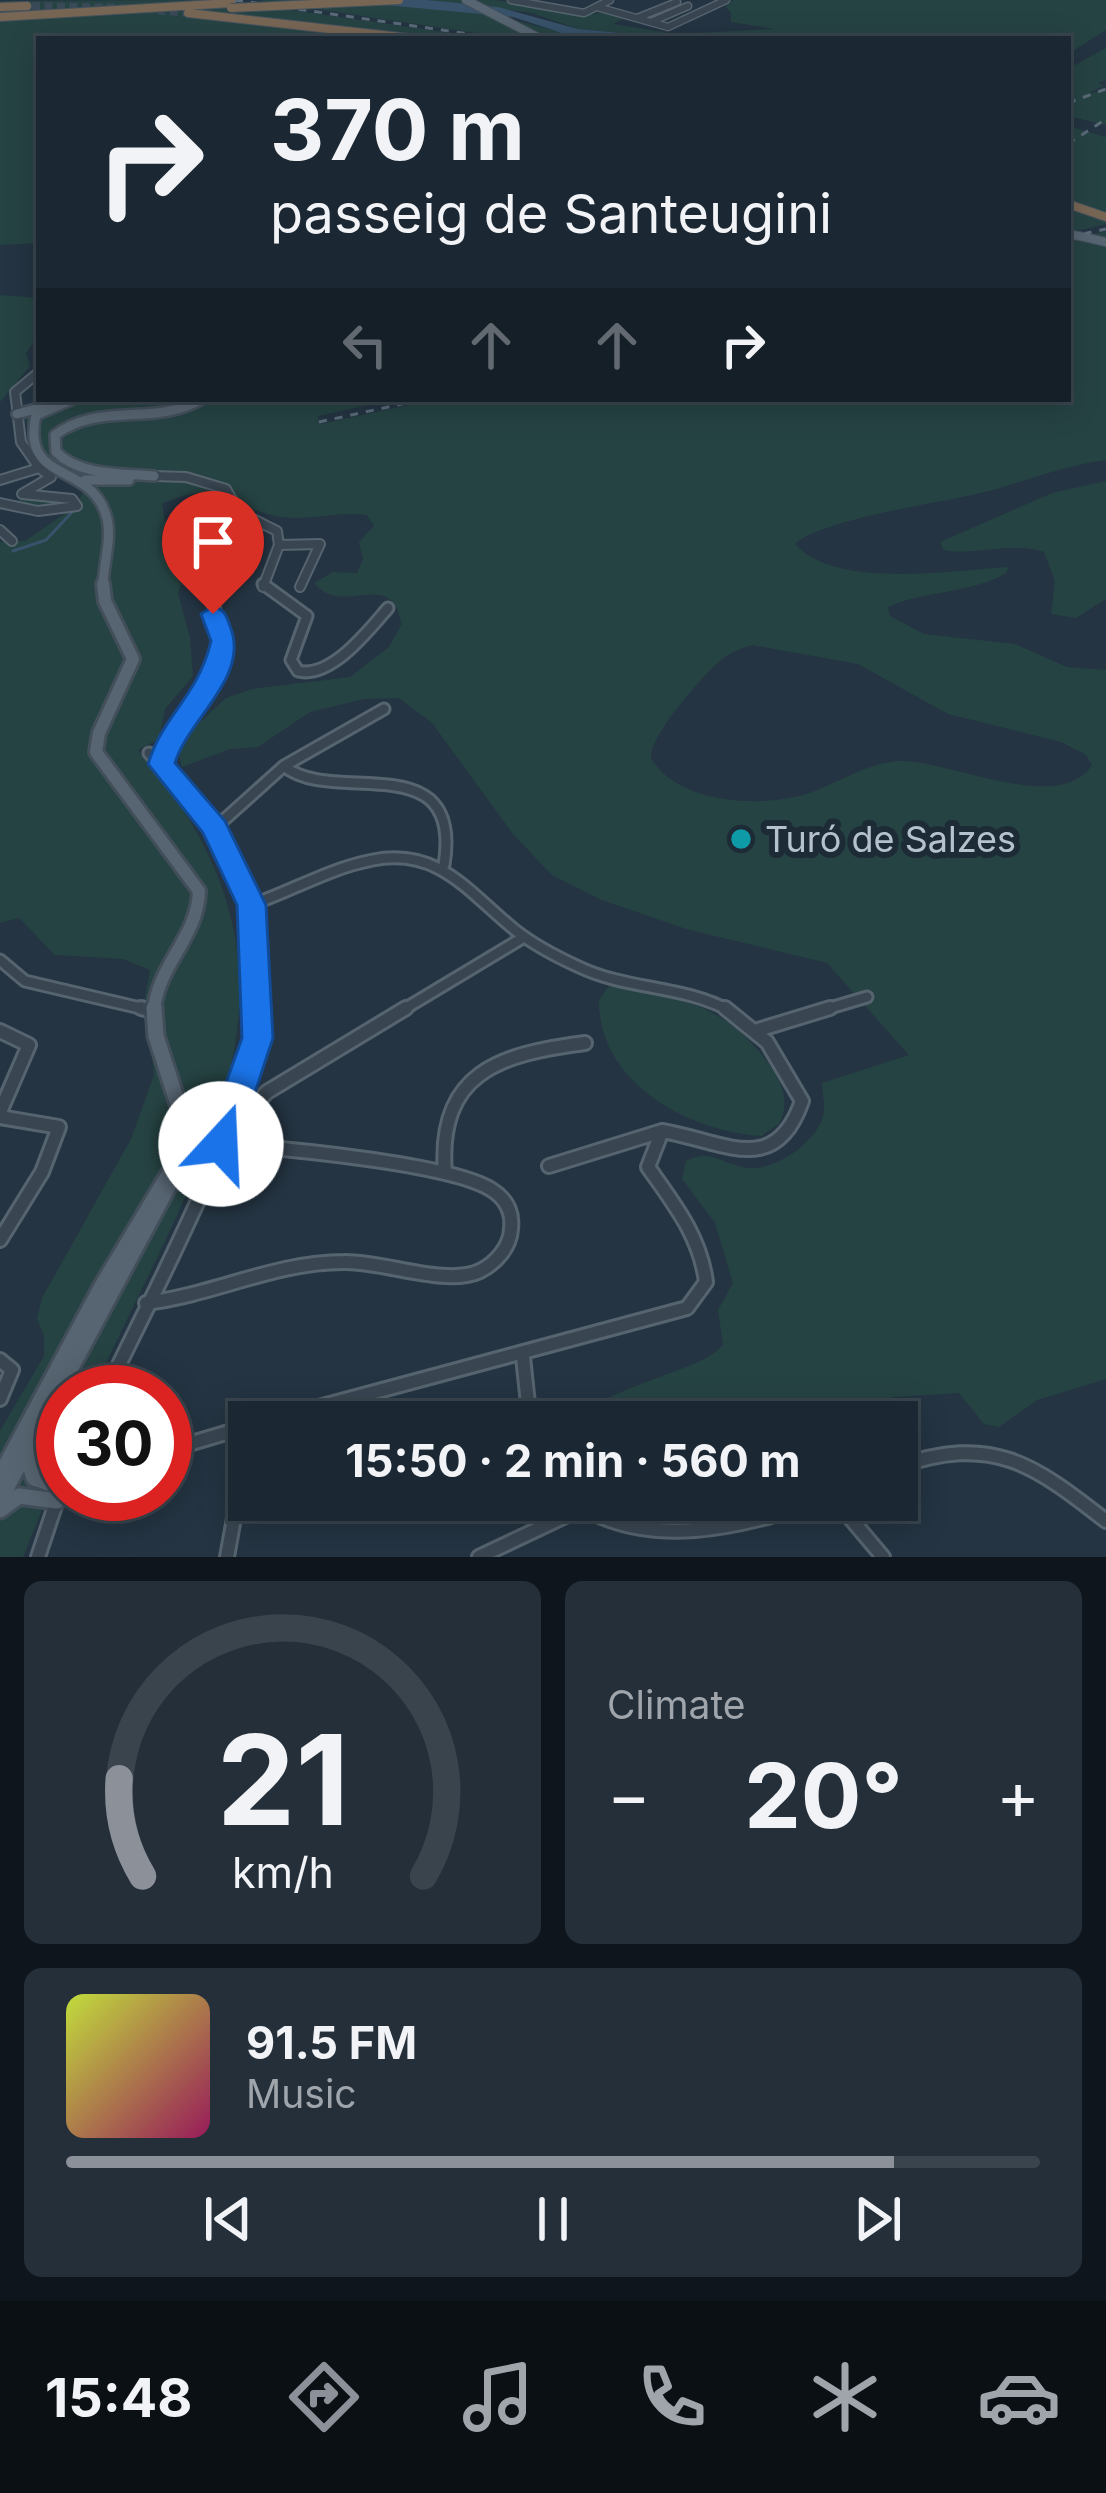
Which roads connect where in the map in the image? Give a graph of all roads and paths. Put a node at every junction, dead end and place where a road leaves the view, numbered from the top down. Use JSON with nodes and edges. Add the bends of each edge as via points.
{"nodes":[{"id":1,"x":318,"y":0,"type":"edge"},
{"id":2,"x":399,"y":0,"type":"edge"},
{"id":3,"x":466,"y":0,"type":"edge"},
{"id":4,"x":511,"y":0,"type":"edge"},
{"id":5,"x":610,"y":0,"type":"edge"},
{"id":6,"x":657,"y":0,"type":"edge"},
{"id":7,"x":726,"y":0,"type":"edge"},
{"id":8,"x":530,"y":1,"type":"edge"},
{"id":9,"x":672,"y":2,"type":"edge"},
{"id":10,"x":231,"y":5,"type":"junction"},
{"id":11,"x":32,"y":6,"type":"dead end"},
{"id":12,"x":688,"y":6,"type":"junction"},
{"id":13,"x":597,"y":7,"type":"junction"},
{"id":14,"x":21,"y":10,"type":"dead end"},
{"id":15,"x":188,"y":13,"type":"tunnel mouth"},
{"id":16,"x":0,"y":14,"type":"edge"},
{"id":17,"x":700,"y":14,"type":"junction"},
{"id":18,"x":173,"y":17,"type":"tunnel mouth"},
{"id":19,"x":634,"y":18,"type":"junction"},
{"id":20,"x":651,"y":22,"type":"junction"},
{"id":21,"x":347,"y":36,"type":"edge"},
{"id":22,"x":391,"y":36,"type":"edge"},
{"id":23,"x":535,"y":36,"type":"edge"},
{"id":24,"x":1071,"y":208,"type":"edge"},
{"id":25,"x":1106,"y":220,"type":"edge"},
{"id":26,"x":1071,"y":235,"type":"edge"},
{"id":27,"x":1106,"y":242,"type":"edge"},
{"id":28,"x":36,"y":373,"type":"edge"},
{"id":29,"x":65,"y":402,"type":"edge"},
{"id":30,"x":72,"y":402,"type":"edge"},
{"id":31,"x":197,"y":402,"type":"edge"},
{"id":32,"x":54,"y":406,"type":"junction"},
{"id":33,"x":25,"y":415,"type":"junction"},
{"id":34,"x":40,"y":428,"type":"junction"},
{"id":35,"x":44,"y":465,"type":"junction"},
{"id":36,"x":154,"y":476,"type":"joint"},
{"id":37,"x":126,"y":477,"type":"junction"},
{"id":38,"x":0,"y":480,"type":"edge"},
{"id":39,"x":106,"y":492,"type":"junction"},
{"id":40,"x":206,"y":498,"type":"dead end"},
{"id":41,"x":0,"y":503,"type":"edge"},
{"id":42,"x":208,"y":514,"type":"junction"},
{"id":43,"x":259,"y":521,"type":"junction"},
{"id":44,"x":0,"y":530,"type":"edge"},
{"id":45,"x":225,"y":532,"type":"junction"},
{"id":46,"x":12,"y":541,"type":"dead end"},
{"id":47,"x":279,"y":544,"type":"junction"},
{"id":48,"x":240,"y":577,"type":"dead end"},
{"id":49,"x":300,"y":587,"type":"dead end"},
{"id":50,"x":388,"y":608,"type":"dead end"},
{"id":51,"x":384,"y":709,"type":"dead end"},
{"id":52,"x":149,"y":753,"type":"dead end"},
{"id":53,"x":161,"y":764,"type":"junction"},
{"id":54,"x":284,"y":766,"type":"junction"},
{"id":55,"x":215,"y":828,"type":"junction"},
{"id":56,"x":444,"y":865,"type":"junction"},
{"id":57,"x":251,"y":905,"type":"junction"},
{"id":58,"x":524,"y":937,"type":"junction"},
{"id":59,"x":0,"y":960,"type":"edge"},
{"id":60,"x":867,"y":997,"type":"dead end"},
{"id":61,"x":153,"y":1012,"type":"junction"},
{"id":62,"x":758,"y":1030,"type":"junction"},
{"id":63,"x":0,"y":1031,"type":"edge"},
{"id":64,"x":585,"y":1043,"type":"dead end"},
{"id":65,"x":0,"y":1114,"type":"edge"},
{"id":66,"x":662,"y":1131,"type":"junction"},
{"id":67,"x":221,"y":1144,"type":"junction"},
{"id":68,"x":549,"y":1166,"type":"dead end"},
{"id":69,"x":445,"y":1173,"type":"junction"},
{"id":70,"x":0,"y":1240,"type":"edge"},
{"id":71,"x":146,"y":1303,"type":"junction"},
{"id":72,"x":523,"y":1357,"type":"junction"},
{"id":73,"x":0,"y":1360,"type":"edge"},
{"id":74,"x":118,"y":1365,"type":"edge"},
{"id":75,"x":0,"y":1399,"type":"edge"},
{"id":76,"x":347,"y":1401,"type":"edge"},
{"id":77,"x":528,"y":1401,"type":"edge"},
{"id":78,"x":228,"y":1432,"type":"edge"},
{"id":79,"x":28,"y":1435,"type":"junction"},
{"id":80,"x":192,"y":1443,"type":"edge"},
{"id":81,"x":0,"y":1459,"type":"edge"},
{"id":82,"x":918,"y":1461,"type":"edge"},
{"id":83,"x":0,"y":1476,"type":"edge"},
{"id":84,"x":36,"y":1479,"type":"edge"},
{"id":85,"x":0,"y":1490,"type":"edge"},
{"id":86,"x":36,"y":1494,"type":"edge"},
{"id":87,"x":0,"y":1501,"type":"edge"},
{"id":88,"x":0,"y":1510,"type":"edge"},
{"id":89,"x":1104,"y":1517,"type":"edge"},
{"id":90,"x":51,"y":1521,"type":"edge"},
{"id":91,"x":234,"y":1521,"type":"edge"},
{"id":92,"x":544,"y":1521,"type":"edge"},
{"id":93,"x":594,"y":1521,"type":"edge"},
{"id":94,"x":760,"y":1521,"type":"edge"},
{"id":95,"x":853,"y":1521,"type":"edge"},
{"id":96,"x":38,"y":1557,"type":"edge"},
{"id":97,"x":227,"y":1557,"type":"edge"},
{"id":98,"x":478,"y":1557,"type":"edge"},
{"id":99,"x":883,"y":1557,"type":"edge"}],
"edges":[{"from":1,"to":10,"type":"highway","bridge":true},
{"from":2,"to":10,"type":"highway","bridge":true},
{"from":3,"to":23,"type":"main road"},
{"from":4,"to":8,"type":"street"},
{"from":5,"to":13,"type":"street"},
{"from":6,"to":9,"type":"street"},
{"from":7,"to":17,"type":"street"},
{"from":8,"to":13,"type":"street","via":[[581,13]]},
{"from":9,"to":12,"type":"street"},
{"from":9,"to":19,"type":"street"},
{"from":10,"to":16,"type":"highway"},
{"from":11,"to":16,"type":"highway"},
{"from":12,"to":17,"type":"street"},
{"from":12,"to":20,"type":"street"},
{"from":13,"to":19,"type":"street"},
{"from":14,"to":16,"type":"highway"},
{"from":15,"to":22,"type":"highway"},
{"from":17,"to":20,"type":"street","via":[[667,27]]},
{"from":18,"to":21,"type":"highway"},
{"from":19,"to":20,"type":"street"},
{"from":24,"to":25,"type":"highway"},
{"from":26,"to":27,"type":"main road","bridge":true},
{"from":28,"to":33,"type":"street","via":[[15,392]]},
{"from":29,"to":32,"type":"main road"},
{"from":30,"to":32,"type":"main road"},
{"from":31,"to":37,"type":"main road","via":[[78,419],[55,435],[65,461]]},
{"from":32,"to":33,"type":"main road"},
{"from":32,"to":34,"type":"main road"},
{"from":33,"to":34,"type":"main road"},
{"from":33,"to":35,"type":"main road"},
{"from":33,"to":35,"type":"street","via":[[24,450]]},
{"from":34,"to":35,"type":"main road"},
{"from":35,"to":38,"type":"street"},
{"from":35,"to":39,"type":"main road"},
{"from":35,"to":41,"type":"street","via":[[51,478],[22,494],[76,506],[38,511]]},
{"from":36,"to":37,"type":"main road"},
{"from":36,"to":43,"type":"street","via":[[226,489],[239,512]]},
{"from":37,"to":39,"type":"main road"},
{"from":39,"to":61,"type":"main road","via":[[103,593],[133,659],[96,752],[191,873],[200,897]]},
{"from":40,"to":42,"type":"street"},
{"from":42,"to":43,"type":"street"},
{"from":42,"to":45,"type":"street"},
{"from":43,"to":47,"type":"street","via":[[277,531]]},
{"from":44,"to":46,"type":"street"},
{"from":45,"to":48,"type":"street","via":[[245,538],[251,556]]},
{"from":45,"to":53,"type":"street","via":[[191,533],[227,552],[210,588],[224,641],[205,697],[170,736]]},
{"from":47,"to":49,"type":"street","via":[[320,544]]},
{"from":47,"to":50,"type":"street","via":[[262,586],[307,616],[295,669],[321,672]]},
{"from":51,"to":54,"type":"street"},
{"from":52,"to":53,"type":"street"},
{"from":53,"to":55,"type":"street"},
{"from":54,"to":55,"type":"street"},
{"from":54,"to":56,"type":"street","via":[[302,780],[382,782],[434,805],[448,826]]},
{"from":55,"to":57,"type":"street"},
{"from":56,"to":57,"type":"street","via":[[377,859]]},
{"from":56,"to":58,"type":"street"},
{"from":57,"to":67,"type":"street","via":[[258,1038]]},
{"from":58,"to":62,"type":"street","via":[[604,977],[697,994]]},
{"from":58,"to":67,"type":"street","via":[[266,1092]]},
{"from":59,"to":61,"type":"street","via":[[25,981]]},
{"from":60,"to":62,"type":"street"},
{"from":61,"to":79,"type":"main road","via":[[184,1120],[182,1151]]},
{"from":62,"to":66,"type":"street","via":[[802,1101],[795,1131],[778,1148],[747,1150]]},
{"from":63,"to":65,"type":"street","via":[[29,1045]]},
{"from":64,"to":69,"type":"street","via":[[512,1058],[460,1090],[439,1142]]},
{"from":65,"to":70,"type":"street","via":[[59,1127],[54,1150]]},
{"from":66,"to":68,"type":"street"},
{"from":66,"to":72,"type":"street","via":[[647,1167],[692,1225],[706,1282],[687,1308]]},
{"from":67,"to":69,"type":"street"},
{"from":67,"to":71,"type":"street"},
{"from":69,"to":71,"type":"street","via":[[492,1189],[509,1206],[507,1248],[482,1271],[456,1277],[363,1262],[305,1264]]},
{"from":71,"to":74,"type":"street"},
{"from":72,"to":76,"type":"street"},
{"from":72,"to":77,"type":"street"},
{"from":73,"to":75,"type":"street","via":[[12,1370]]},
{"from":78,"to":80,"type":"street"},
{"from":79,"to":81,"type":"main road"},
{"from":79,"to":83,"type":"main road"},
{"from":79,"to":84,"type":"main road"},
{"from":79,"to":87,"type":"main road"},
{"from":82,"to":89,"type":"street","via":[[954,1448],[988,1449],[1052,1478]]},
{"from":83,"to":85,"type":"main road"},
{"from":86,"to":88,"type":"main road"},
{"from":90,"to":96,"type":"street"},
{"from":91,"to":97,"type":"street"},
{"from":92,"to":98,"type":"street"},
{"from":93,"to":94,"type":"street","via":[[639,1542],[702,1540]]},
{"from":95,"to":99,"type":"street"}]}
